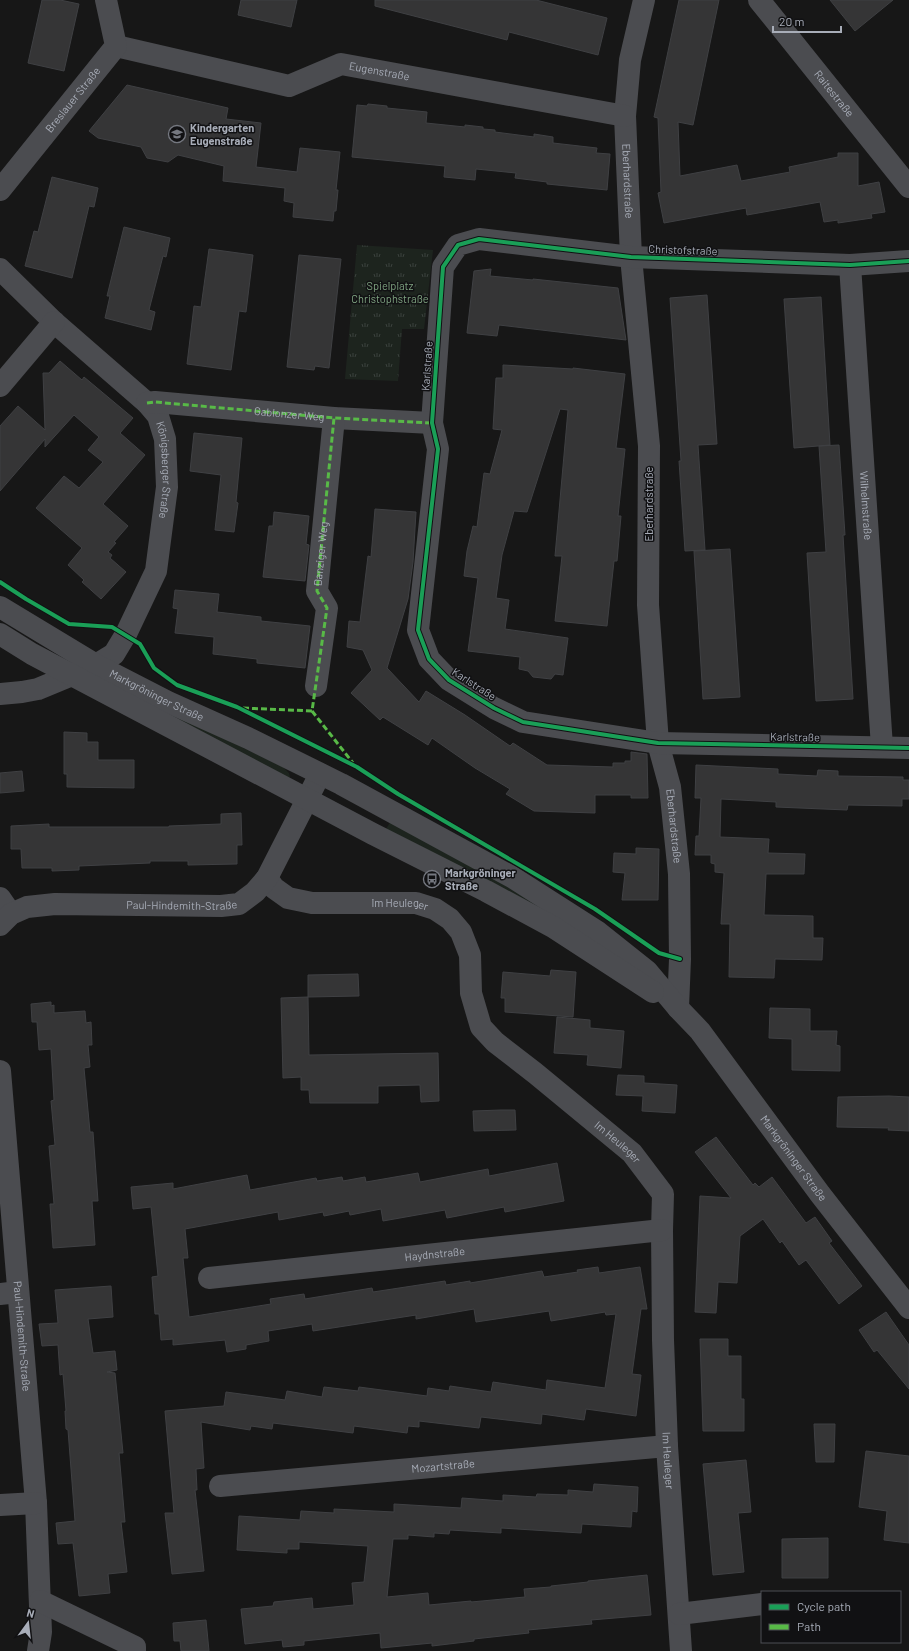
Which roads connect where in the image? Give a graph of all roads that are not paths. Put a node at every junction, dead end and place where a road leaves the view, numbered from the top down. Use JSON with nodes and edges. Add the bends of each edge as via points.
{"nodes":[{"id":1,"x":106,"y":0,"type":"edge"},
{"id":2,"x":644,"y":0,"type":"edge"},
{"id":3,"x":759,"y":0,"type":"edge"},
{"id":4,"x":116,"y":46,"type":"junction"},
{"id":5,"x":625,"y":116,"type":"junction"},
{"id":6,"x":909,"y":187,"type":"edge"},
{"id":7,"x":0,"y":190,"type":"edge"},
{"id":8,"x":458,"y":245,"type":"joint"},
{"id":9,"x":631,"y":257,"type":"junction"},
{"id":10,"x":909,"y":261,"type":"edge"},
{"id":11,"x":850,"y":265,"type":"junction"},
{"id":12,"x":0,"y":269,"type":"edge"},
{"id":13,"x":54,"y":322,"type":"junction"},
{"id":14,"x":0,"y":386,"type":"edge"},
{"id":15,"x":147,"y":403,"type":"junction"},
{"id":16,"x":334,"y":418,"type":"junction"},
{"id":17,"x":432,"y":423,"type":"junction"},
{"id":18,"x":0,"y":607,"type":"edge"},
{"id":19,"x":0,"y":634,"type":"edge"},
{"id":20,"x":96,"y":665,"type":"junction"},
{"id":21,"x":71,"y":675,"type":"junction"},
{"id":22,"x":316,"y":686,"type":"dead end"},
{"id":23,"x":0,"y":694,"type":"edge"},
{"id":24,"x":658,"y":744,"type":"junction"},
{"id":25,"x":882,"y":747,"type":"junction"},
{"id":26,"x":909,"y":748,"type":"edge"},
{"id":27,"x":320,"y":774,"type":"junction"},
{"id":28,"x":308,"y":798,"type":"junction"},
{"id":29,"x":267,"y":878,"type":"junction"},
{"id":30,"x":4,"y":913,"type":"edge"},
{"id":31,"x":678,"y":1008,"type":"junction"},
{"id":32,"x":0,"y":1077,"type":"edge"},
{"id":33,"x":662,"y":1230,"type":"junction"},
{"id":34,"x":209,"y":1278,"type":"dead end"},
{"id":35,"x":9,"y":1293,"type":"edge"},
{"id":36,"x":907,"y":1303,"type":"edge"},
{"id":37,"x":667,"y":1446,"type":"junction"},
{"id":38,"x":220,"y":1486,"type":"dead end"},
{"id":39,"x":36,"y":1503,"type":"junction"},
{"id":40,"x":0,"y":1506,"type":"edge"},
{"id":41,"x":40,"y":1601,"type":"junction"},
{"id":42,"x":761,"y":1604,"type":"edge"},
{"id":43,"x":679,"y":1614,"type":"junction"},
{"id":44,"x":38,"y":1651,"type":"edge"},
{"id":45,"x":135,"y":1651,"type":"edge"},
{"id":46,"x":681,"y":1651,"type":"edge"}],
"edges":[{"from":1,"to":4,"type":"street"},
{"from":2,"to":5,"type":"street","name":"Eberhardstraße","via":[[630,60]]},
{"from":3,"to":6,"type":"street","name":"Raitestraße"},
{"from":4,"to":5,"type":"street","name":"Eugenstraße","via":[[290,86],[341,64]]},
{"from":4,"to":7,"type":"street","name":"Breslauer Straße"},
{"from":5,"to":9,"type":"street","name":"Eberhardstraße"},
{"from":8,"to":9,"type":"street","name":"Christofstraße","via":[[479,239]]},
{"from":8,"to":17,"type":"street","name":"Karlstraße","via":[[443,267]]},
{"from":9,"to":11,"type":"street","name":"Christofstraße"},
{"from":9,"to":24,"type":"street","name":"Eberhardstraße","via":[[649,446],[648,605]]},
{"from":10,"to":11,"type":"street","name":"Christofstraße"},
{"from":11,"to":25,"type":"street","name":"Wilhelmstraße"},
{"from":12,"to":13,"type":"street","name":"Königsberger Straße"},
{"from":13,"to":14,"type":"street"},
{"from":13,"to":15,"type":"street","name":"Königsberger Straße"},
{"from":15,"to":16,"type":"street","name":"Gablonzer Weg"},
{"from":15,"to":20,"type":"street","name":"Königsberger Straße","via":[[158,416],[165,439],[167,487],[156,571],[114,654]]},
{"from":16,"to":17,"type":"street","name":"Gablonzer Weg"},
{"from":16,"to":22,"type":"street","name":"Danziger Weg","via":[[317,591],[327,608]]},
{"from":17,"to":24,"type":"street","name":"Karlstraße","via":[[438,449],[418,630],[429,659],[449,680],[494,708],[523,722]]},
{"from":18,"to":20,"type":"street","name":"Markgröninger Straße"},
{"from":19,"to":21,"type":"street","name":"Markgröninger Straße"},
{"from":20,"to":21,"type":"street","name":"Königsberger Straße"},
{"from":20,"to":27,"type":"street","name":"Markgröninger Straße"},
{"from":21,"to":23,"type":"street","via":[[38,689]]},
{"from":21,"to":28,"type":"street","name":"Markgröninger Straße"},
{"from":24,"to":25,"type":"street","name":"Karlstraße"},
{"from":24,"to":31,"type":"street","name":"Eberhardstraße","via":[[670,787],[679,874]]},
{"from":25,"to":26,"type":"street","name":"Karlstraße"},
{"from":27,"to":28,"type":"street","name":"Paul-Hindemith-Straße"},
{"from":27,"to":31,"type":"street","name":"Markgröninger Straße","via":[[512,877],[598,932],[647,971]]},
{"from":28,"to":29,"type":"street","name":"Paul-Hindemith-Straße"},
{"from":28,"to":31,"type":"street","name":"Markgröninger Straße","via":[[553,927]]},
{"from":29,"to":30,"type":"street","name":"Paul-Hindemith-Straße","via":[[239,904],[55,904]]},
{"from":29,"to":33,"type":"street","name":"Im Heuleger","via":[[274,888],[288,898],[312,902],[416,903],[435,909],[450,919],[462,932],[470,955],[471,993],[481,1027],[494,1042],[536,1073],[632,1154],[663,1194]]},
{"from":31,"to":36,"type":"street","name":"Markgröninger Straße","via":[[700,1031],[820,1194]]},
{"from":32,"to":35,"type":"street","name":"Paul-Hindemith-Straße"},
{"from":33,"to":34,"type":"street","name":"Haydnstraße"},
{"from":33,"to":37,"type":"street","name":"Im Heuleger"},
{"from":35,"to":39,"type":"street","name":"Paul-Hindemith-Straße"},
{"from":37,"to":38,"type":"street","name":"Mozartstraße"},
{"from":37,"to":43,"type":"street","name":"Im Heuleger"},
{"from":39,"to":40,"type":"street"},
{"from":39,"to":41,"type":"street","name":"Paul-Hindemith-Straße"},
{"from":41,"to":44,"type":"street","name":"Paul-Hindemith-Straße","via":[[41,1632]]},
{"from":41,"to":45,"type":"street","via":[[135,1647]]},
{"from":42,"to":43,"type":"street"},
{"from":43,"to":46,"type":"street","name":"Im Heuleger"}]}
